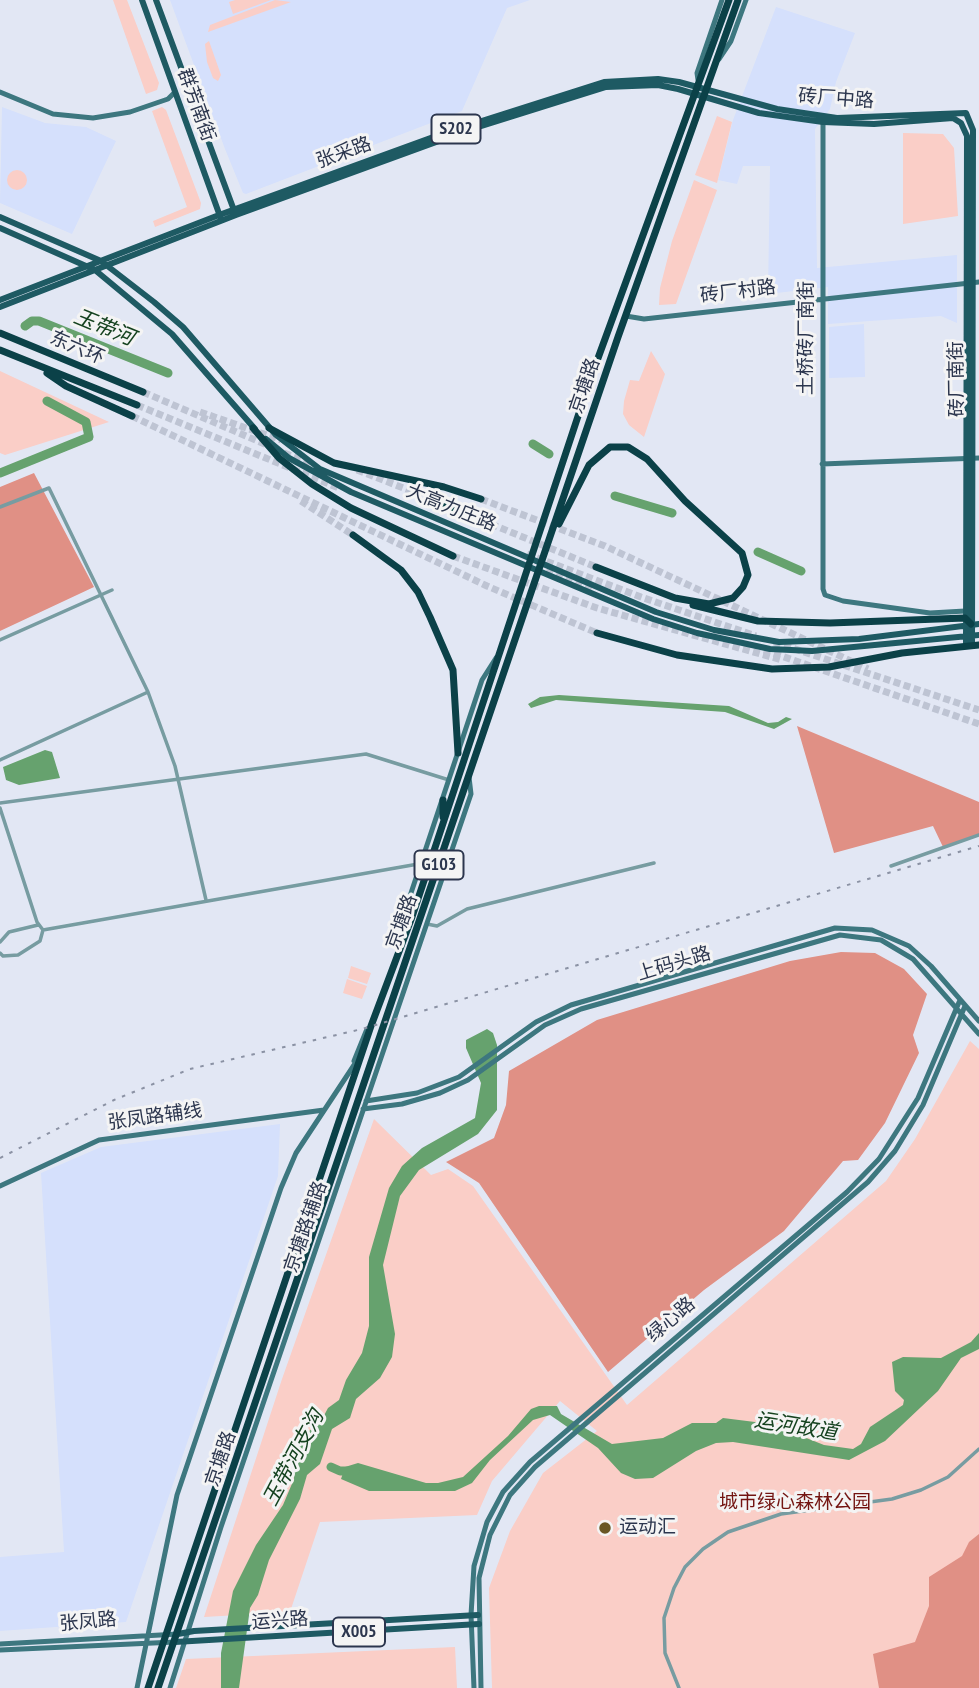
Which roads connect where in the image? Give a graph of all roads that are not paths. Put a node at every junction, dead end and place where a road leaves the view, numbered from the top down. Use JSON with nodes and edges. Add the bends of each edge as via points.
{"nodes":[{"id":1,"x":142,"y":0,"type":"edge"},
{"id":2,"x":156,"y":0,"type":"edge"},
{"id":3,"x":722,"y":0,"type":"edge"},
{"id":4,"x":729,"y":0,"type":"edge"},
{"id":5,"x":738,"y":0,"type":"edge"},
{"id":6,"x":746,"y":0,"type":"edge"},
{"id":7,"x":717,"y":61,"type":"junction"},
{"id":8,"x":699,"y":86,"type":"junction"},
{"id":9,"x":708,"y":89,"type":"junction"},
{"id":10,"x":0,"y":92,"type":"edge"},
{"id":11,"x":175,"y":92,"type":"junction"},
{"id":12,"x":695,"y":94,"type":"junction"},
{"id":13,"x":705,"y":98,"type":"junction"},
{"id":14,"x":966,"y":113,"type":"joint"},
{"id":15,"x":823,"y":122,"type":"junction"},
{"id":16,"x":961,"y":123,"type":"joint"},
{"id":17,"x":235,"y":212,"type":"junction"},
{"id":18,"x":0,"y":217,"type":"edge"},
{"id":19,"x":220,"y":218,"type":"junction"},
{"id":20,"x":0,"y":228,"type":"edge"},
{"id":21,"x":65,"y":244,"type":"junction"},
{"id":22,"x":62,"y":254,"type":"junction"},
{"id":23,"x":104,"y":263,"type":"junction"},
{"id":24,"x":92,"y":267,"type":"junction"},
{"id":25,"x":971,"y":282,"type":"edge"},
{"id":26,"x":823,"y":298,"type":"junction"},
{"id":27,"x":0,"y":300,"type":"edge"},
{"id":28,"x":0,"y":307,"type":"edge"},
{"id":29,"x":626,"y":316,"type":"junction"},
{"id":30,"x":0,"y":332,"type":"edge"},
{"id":31,"x":0,"y":351,"type":"edge"},
{"id":32,"x":35,"y":365,"type":"junction"},
{"id":33,"x":143,"y":392,"type":"tunnel mouth"},
{"id":34,"x":137,"y":405,"type":"tunnel mouth"},
{"id":35,"x":131,"y":416,"type":"tunnel mouth"},
{"id":36,"x":253,"y":428,"type":"junction"},
{"id":37,"x":269,"y":428,"type":"junction"},
{"id":38,"x":972,"y":458,"type":"edge"},
{"id":39,"x":822,"y":464,"type":"junction"},
{"id":40,"x":432,"y":499,"type":"tunnel mouth"},
{"id":41,"x":481,"y":499,"type":"tunnel mouth"},
{"id":42,"x":0,"y":507,"type":"edge"},
{"id":43,"x":491,"y":524,"type":"tunnel mouth"},
{"id":44,"x":354,"y":534,"type":"tunnel mouth"},
{"id":45,"x":548,"y":543,"type":"junction"},
{"id":46,"x":453,"y":556,"type":"tunnel mouth"},
{"id":47,"x":532,"y":558,"type":"junction"},
{"id":48,"x":542,"y":562,"type":"junction"},
{"id":49,"x":529,"y":567,"type":"junction"},
{"id":50,"x":596,"y":567,"type":"tunnel mouth"},
{"id":51,"x":539,"y":571,"type":"junction"},
{"id":52,"x":112,"y":590,"type":"dead end"},
{"id":53,"x":103,"y":594,"type":"junction"},
{"id":54,"x":675,"y":598,"type":"junction"},
{"id":55,"x":969,"y":620,"type":"edge"},
{"id":56,"x":597,"y":633,"type":"tunnel mouth"},
{"id":57,"x":972,"y":634,"type":"edge"},
{"id":58,"x":0,"y":640,"type":"edge"},
{"id":59,"x":972,"y":645,"type":"edge"},
{"id":60,"x":503,"y":647,"type":"junction"},
{"id":61,"x":148,"y":692,"type":"junction"},
{"id":62,"x":458,"y":753,"type":"junction"},
{"id":63,"x":0,"y":760,"type":"edge"},
{"id":64,"x":469,"y":777,"type":"junction"},
{"id":65,"x":178,"y":779,"type":"junction"},
{"id":66,"x":450,"y":780,"type":"junction"},
{"id":67,"x":443,"y":800,"type":"junction"},
{"id":68,"x":0,"y":806,"type":"edge"},
{"id":69,"x":443,"y":825,"type":"junction"},
{"id":70,"x":979,"y":835,"type":"edge"},
{"id":71,"x":441,"y":860,"type":"junction"},
{"id":72,"x":431,"y":861,"type":"junction"},
{"id":73,"x":654,"y":863,"type":"dead end"},
{"id":74,"x":421,"y":864,"type":"junction"},
{"id":75,"x":891,"y":866,"type":"dead end"},
{"id":76,"x":206,"y":900,"type":"junction"},
{"id":77,"x":421,"y":923,"type":"junction"},
{"id":78,"x":39,"y":925,"type":"junction"},
{"id":79,"x":43,"y":930,"type":"junction"},
{"id":80,"x":0,"y":942,"type":"edge"},
{"id":81,"x":399,"y":952,"type":"junction"},
{"id":82,"x":0,"y":953,"type":"edge"},
{"id":83,"x":941,"y":984,"type":"junction"},
{"id":84,"x":604,"y":998,"type":"junction"},
{"id":85,"x":960,"y":1000,"type":"junction"},
{"id":86,"x":965,"y":1006,"type":"junction"},
{"id":87,"x":957,"y":1007,"type":"junction"},
{"id":88,"x":963,"y":1014,"type":"junction"},
{"id":89,"x":375,"y":1017,"type":"junction"},
{"id":90,"x":979,"y":1021,"type":"edge"},
{"id":91,"x":979,"y":1034,"type":"edge"},
{"id":92,"x":362,"y":1055,"type":"junction"},
{"id":93,"x":352,"y":1066,"type":"junction"},
{"id":94,"x":366,"y":1101,"type":"junction"},
{"id":95,"x":363,"y":1109,"type":"junction"},
{"id":96,"x":324,"y":1110,"type":"junction"},
{"id":97,"x":0,"y":1186,"type":"edge"},
{"id":98,"x":979,"y":1449,"type":"edge"},
{"id":99,"x":475,"y":1615,"type":"junction"},
{"id":100,"x":475,"y":1625,"type":"junction"},
{"id":101,"x":207,"y":1630,"type":"junction"},
{"id":102,"x":187,"y":1632,"type":"junction"},
{"id":103,"x":148,"y":1634,"type":"junction"},
{"id":104,"x":166,"y":1638,"type":"junction"},
{"id":105,"x":176,"y":1638,"type":"junction"},
{"id":106,"x":208,"y":1641,"type":"junction"},
{"id":107,"x":146,"y":1642,"type":"junction"},
{"id":108,"x":184,"y":1642,"type":"junction"},
{"id":109,"x":0,"y":1644,"type":"edge"},
{"id":110,"x":0,"y":1650,"type":"edge"},
{"id":111,"x":137,"y":1688,"type":"edge"},
{"id":112,"x":148,"y":1688,"type":"edge"},
{"id":113,"x":158,"y":1688,"type":"edge"},
{"id":114,"x":170,"y":1688,"type":"edge"},
{"id":115,"x":474,"y":1688,"type":"edge"},
{"id":116,"x":481,"y":1688,"type":"edge"},
{"id":117,"x":679,"y":1688,"type":"edge"}],
"edges":[{"from":1,"to":11,"type":"main road","name":"群芳南街"},
{"from":2,"to":17,"type":"main road","name":"群芳南街"},
{"from":3,"to":8,"type":"street","via":[[697,73]]},
{"from":4,"to":8,"type":"highway","number":"G103"},
{"from":5,"to":7,"type":"highway","number":"G103"},
{"from":6,"to":7,"type":"street","via":[[731,41]]},
{"from":7,"to":9,"type":"highway","number":"G103"},
{"from":8,"to":9,"type":"main road","name":"张采路","number":"S202"},
{"from":8,"to":12,"type":"highway","number":"G103"},
{"from":8,"to":17,"type":"main road","name":"张采路","number":"S202","via":[[658,79],[577,88]]},
{"from":9,"to":13,"type":"highway","name":"京塘路","number":"G103"},
{"from":9,"to":14,"type":"main road","name":"砖厂中路","number":"S202","via":[[777,110],[827,117]]},
{"from":10,"to":11,"type":"street","via":[[53,114],[93,118],[130,112],[168,99]]},
{"from":11,"to":19,"type":"main road","name":"群芳南街"},
{"from":12,"to":13,"type":"main road","name":"张采路","number":"S202"},
{"from":12,"to":17,"type":"main road","name":"张采路","number":"S202","via":[[658,85],[631,85],[578,94]]},
{"from":12,"to":47,"type":"highway","name":"京塘路","number":"G103","via":[[627,271]]},
{"from":13,"to":15,"type":"main road","name":"砖厂中路","number":"S202","via":[[759,113]]},
{"from":13,"to":29,"type":"highway","name":"京塘路","number":"G103"},
{"from":14,"to":25,"type":"main road","name":"砖厂南街","number":"S202","via":[[972,130]]},
{"from":15,"to":16,"type":"main road","name":"砖厂中路","number":"S202","via":[[874,124],[953,118]]},
{"from":15,"to":26,"type":"street","name":"土桥砖厂南街"},
{"from":16,"to":25,"type":"main road","name":"砖厂南街","number":"S202","via":[[967,136]]},
{"from":17,"to":19,"type":"main road","name":"张采路","number":"S202"},
{"from":18,"to":21,"type":"main road","name":"大高力庄路"},
{"from":19,"to":23,"type":"main road","name":"张采路","number":"S202"},
{"from":20,"to":22,"type":"main road","name":"大高力庄路"},
{"from":21,"to":22,"type":"main road","via":[[68,250]]},
{"from":21,"to":23,"type":"main road","name":"大高力庄路"},
{"from":22,"to":24,"type":"main road","name":"大高力庄路"},
{"from":23,"to":24,"type":"main road","name":"张采路","number":"S202"},
{"from":23,"to":37,"type":"main road","name":"大高力庄路","via":[[183,327]]},
{"from":24,"to":27,"type":"main road","name":"张采路","number":"S202"},
{"from":24,"to":28,"type":"main road","name":"张采路","number":"S202"},
{"from":24,"to":36,"type":"main road","name":"大高力庄路","via":[[172,334]]},
{"from":25,"to":26,"type":"street","name":"砖厂村路"},
{"from":25,"to":38,"type":"main road","name":"砖厂南街","number":"S202"},
{"from":26,"to":29,"type":"street","name":"砖厂村路","via":[[644,319]]},
{"from":26,"to":39,"type":"street","name":"土桥砖厂南街"},
{"from":29,"to":45,"type":"highway","name":"京塘路","number":"G103"},
{"from":30,"to":33,"type":"highway","name":"东六环"},
{"from":31,"to":32,"type":"highway","name":"东六环"},
{"from":32,"to":34,"type":"highway","name":"东六环"},
{"from":32,"to":35,"type":"highway","via":[[66,386]]},
{"from":36,"to":46,"type":"highway","via":[[279,458],[312,484],[351,508]]},
{"from":36,"to":49,"type":"main road","name":"大高力庄路","via":[[311,472]]},
{"from":37,"to":41,"type":"highway","via":[[334,463]]},
{"from":37,"to":47,"type":"main road","name":"大高力庄路","via":[[296,453],[330,474]]},
{"from":38,"to":39,"type":"street"},
{"from":38,"to":55,"type":"main road","name":"砖厂南街","number":"S202"},
{"from":38,"to":55,"type":"main road","name":"砖厂南街","number":"S202"},
{"from":39,"to":55,"type":"street","name":"土桥砖厂南街","via":[[823,589],[832,599]]},
{"from":40,"to":43,"type":"highway"},
{"from":42,"to":53,"type":"street","via":[[49,488]]},
{"from":44,"to":62,"type":"highway","via":[[401,570],[430,617],[453,670]]},
{"from":45,"to":48,"type":"highway","name":"京塘路","number":"G103"},
{"from":45,"to":54,"type":"highway","via":[[589,464],[610,447],[628,447],[647,459],[746,560],[747,580],[733,598],[709,604]]},
{"from":47,"to":48,"type":"main road","name":"大高力庄路"},
{"from":47,"to":49,"type":"highway","name":"京塘路","number":"G103"},
{"from":48,"to":51,"type":"highway","name":"京塘路","number":"G103"},
{"from":48,"to":55,"type":"main road","name":"大高力庄路","via":[[680,621],[779,642],[835,641]]},
{"from":49,"to":51,"type":"main road","name":"大高力庄路"},
{"from":49,"to":60,"type":"highway","name":"京塘路","number":"G103"},
{"from":50,"to":54,"type":"highway"},
{"from":51,"to":57,"type":"main road","name":"大高力庄路","via":[[664,623],[771,649],[832,649]]},
{"from":51,"to":64,"type":"highway","name":"京塘路","number":"G103"},
{"from":52,"to":53,"type":"street"},
{"from":53,"to":58,"type":"street"},
{"from":53,"to":61,"type":"street"},
{"from":54,"to":55,"type":"highway","via":[[758,621]]},
{"from":55,"to":57,"type":"main road","name":"砖厂南街","number":"S202"},
{"from":56,"to":59,"type":"highway","via":[[677,655],[772,669],[829,667]]},
{"from":57,"to":59,"type":"main road","name":"砖厂南街","number":"S202"},
{"from":60,"to":62,"type":"street","via":[[482,680]]},
{"from":60,"to":69,"type":"highway","name":"京塘路","number":"G103"},
{"from":61,"to":63,"type":"street"},
{"from":61,"to":65,"type":"street"},
{"from":62,"to":66,"type":"street"},
{"from":64,"to":71,"type":"highway","name":"京塘路","number":"G103"},
{"from":64,"to":77,"type":"street","name":"京塘路辅路","via":[[471,794]]},
{"from":65,"to":66,"type":"street","via":[[366,754]]},
{"from":65,"to":68,"type":"street"},
{"from":65,"to":76,"type":"street"},
{"from":66,"to":67,"type":"street"},
{"from":67,"to":69,"type":"highway"},
{"from":67,"to":74,"type":"street"},
{"from":68,"to":78,"type":"street"},
{"from":69,"to":72,"type":"highway","name":"京塘路","number":"G103"},
{"from":70,"to":75,"type":"street"},
{"from":71,"to":72,"type":"street"},
{"from":71,"to":77,"type":"highway","name":"京塘路","number":"G103"},
{"from":72,"to":74,"type":"street"},
{"from":72,"to":81,"type":"highway","name":"京塘路","number":"G103"},
{"from":73,"to":77,"type":"street","via":[[467,909],[437,926]]},
{"from":74,"to":76,"type":"street"},
{"from":74,"to":81,"type":"street","via":[[404,914]]},
{"from":76,"to":79,"type":"street"},
{"from":77,"to":94,"type":"street","name":"京塘路辅路"},
{"from":77,"to":105,"type":"highway","name":"京塘路","number":"G103"},
{"from":78,"to":79,"type":"street"},
{"from":78,"to":80,"type":"street","via":[[9,932]]},
{"from":79,"to":82,"type":"street","via":[[40,941],[18,955]]},
{"from":81,"to":89,"type":"highway","name":"京塘路","number":"G103"},
{"from":83,"to":84,"type":"street","name":"上码头路","via":[[920,956],[899,940],[849,928],[813,933]]},
{"from":83,"to":85,"type":"street","name":"上码头路"},
{"from":83,"to":87,"type":"street","name":"上码头路"},
{"from":84,"to":94,"type":"street","name":"上码头路","via":[[571,1005],[536,1022],[459,1077],[417,1093]]},
{"from":84,"to":95,"type":"street","name":"上码头路","via":[[545,1025],[468,1080],[440,1093]]},
{"from":85,"to":86,"type":"street","name":"上码头路"},
{"from":85,"to":87,"type":"street","name":"绿心路"},
{"from":86,"to":88,"type":"street","name":"绿心路"},
{"from":86,"to":90,"type":"street","name":"上码头路"},
{"from":87,"to":88,"type":"street","name":"上码头路"},
{"from":87,"to":99,"type":"street","name":"绿心路","via":[[906,1120],[872,1167],[530,1462],[503,1492],[480,1541],[471,1585]]},
{"from":88,"to":91,"type":"street","name":"上码头路"},
{"from":88,"to":99,"type":"street","name":"绿心路","via":[[923,1105],[895,1151],[868,1182],[516,1488],[500,1512],[484,1554]]},
{"from":89,"to":92,"type":"highway","name":"京塘路","number":"G103"},
{"from":89,"to":93,"type":"street","name":"京塘路辅路"},
{"from":92,"to":93,"type":"street","name":"京塘路辅路"},
{"from":92,"to":104,"type":"highway","name":"京塘路","number":"G103"},
{"from":93,"to":96,"type":"street","name":"京塘路辅路"},
{"from":94,"to":95,"type":"street","name":"京塘路辅路"},
{"from":95,"to":102,"type":"street","name":"京塘路辅路"},
{"from":96,"to":97,"type":"street","name":"张凤路辅线","via":[[99,1140]]},
{"from":96,"to":103,"type":"street","name":"京塘路辅路","via":[[296,1153],[281,1188],[177,1495]]},
{"from":98,"to":117,"type":"street","via":[[948,1476],[921,1490],[892,1499],[781,1514],[728,1532],[703,1549],[685,1567],[664,1618],[665,1653]]},
{"from":99,"to":100,"type":"street","name":"绿心路"},
{"from":99,"to":101,"type":"main road","name":"运兴路","number":"X005"},
{"from":100,"to":106,"type":"main road","name":"运兴路","number":"X005"},
{"from":100,"to":115,"type":"street","name":"绿心路"},
{"from":100,"to":116,"type":"street","name":"绿心路"},
{"from":101,"to":102,"type":"main road","name":"运兴路","number":"X005"},
{"from":101,"to":106,"type":"main road"},
{"from":102,"to":105,"type":"main road","name":"运兴路","number":"X005"},
{"from":102,"to":108,"type":"street","name":"京塘路辅路"},
{"from":103,"to":104,"type":"street","name":"张凤路","number":"X005"},
{"from":103,"to":107,"type":"street","name":"京塘路辅路"},
{"from":103,"to":109,"type":"street","name":"张凤路","number":"X005"},
{"from":104,"to":105,"type":"street","name":"张凤路","number":"X005"},
{"from":104,"to":107,"type":"street","name":"张凤路","number":"X005"},
{"from":104,"to":112,"type":"highway","name":"京塘路","number":"G103"},
{"from":105,"to":108,"type":"main road","name":"运兴路","number":"X005"},
{"from":105,"to":113,"type":"highway","name":"京塘路","number":"G103"},
{"from":106,"to":108,"type":"main road","name":"运兴路","number":"X005"},
{"from":107,"to":110,"type":"street","name":"张凤路","number":"X005"},
{"from":107,"to":111,"type":"street","name":"京塘路辅路"},
{"from":108,"to":114,"type":"street","name":"京塘路辅路"}]}
